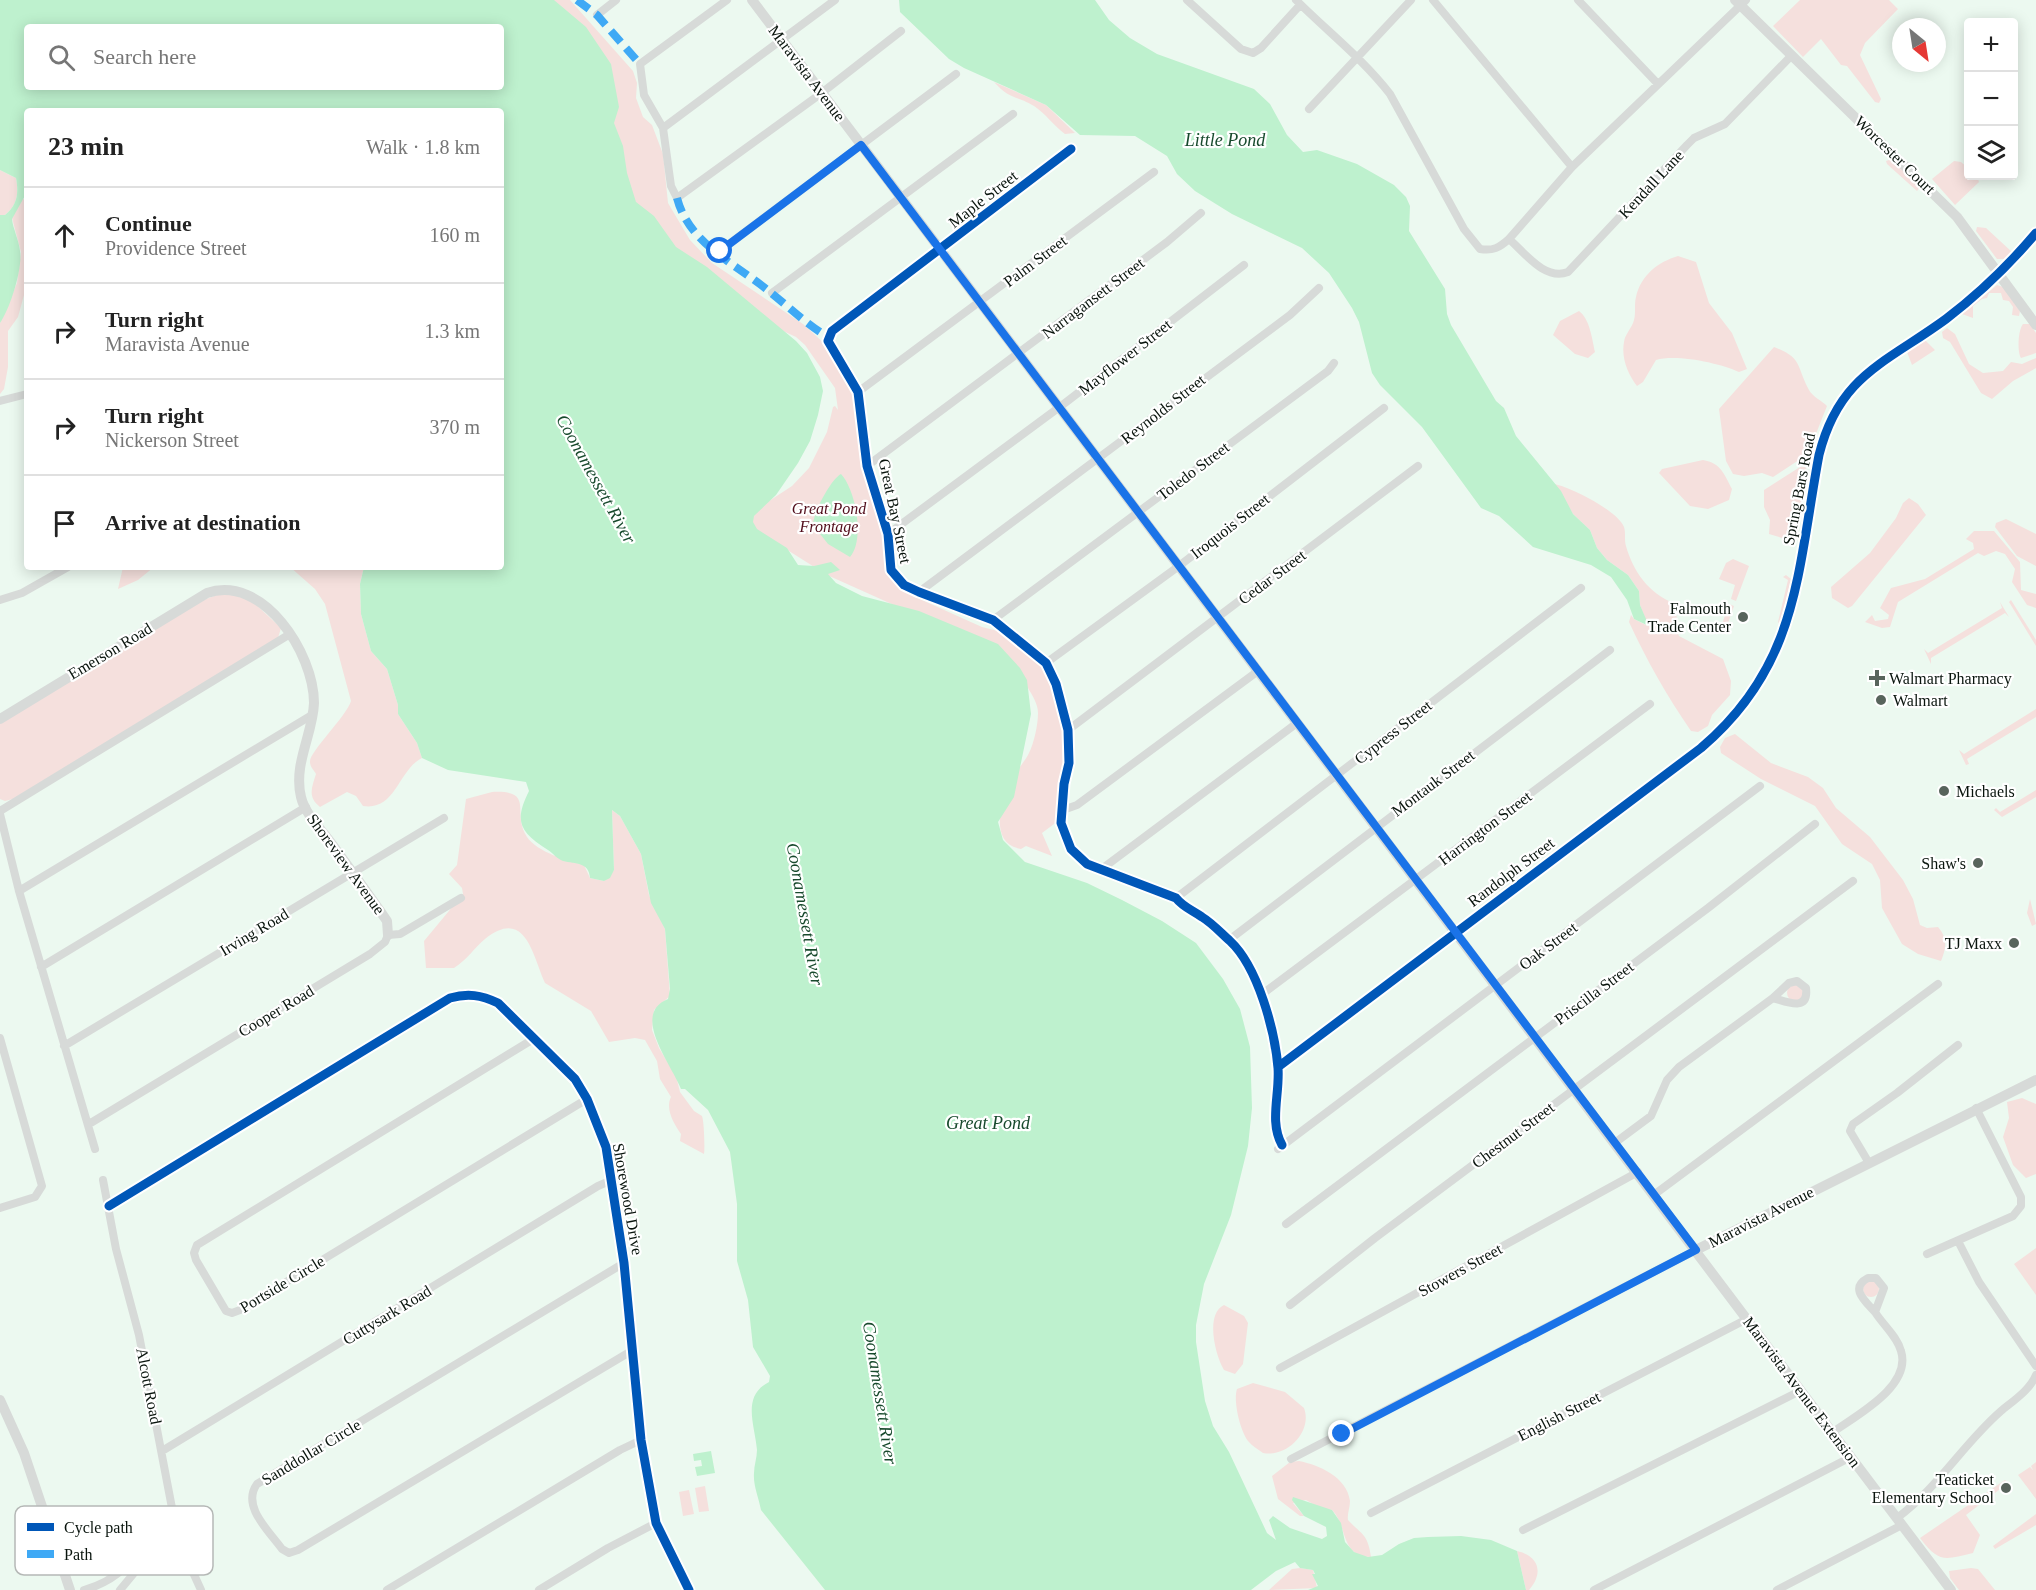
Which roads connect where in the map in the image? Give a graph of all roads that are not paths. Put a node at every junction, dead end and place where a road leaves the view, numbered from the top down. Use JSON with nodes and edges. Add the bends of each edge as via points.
{"nodes":[{"id":1,"x":616,"y":0,"type":"edge"},
{"id":2,"x":727,"y":0,"type":"edge"},
{"id":3,"x":752,"y":0,"type":"edge"},
{"id":4,"x":835,"y":0,"type":"edge"},
{"id":5,"x":1187,"y":0,"type":"edge"},
{"id":6,"x":1411,"y":0,"type":"edge"},
{"id":7,"x":1433,"y":0,"type":"edge"},
{"id":8,"x":1578,"y":0,"type":"edge"},
{"id":9,"x":1298,"y":2,"type":"edge"},
{"id":10,"x":1741,"y":2,"type":"edge"},
{"id":11,"x":597,"y":15,"type":"dead end"},
{"id":12,"x":901,"y":31,"type":"dead end"},
{"id":13,"x":782,"y":40,"type":"junction"},
{"id":14,"x":1792,"y":54,"type":"junction"},
{"id":15,"x":1358,"y":57,"type":"junction"},
{"id":16,"x":956,"y":74,"type":"dead end"},
{"id":17,"x":1658,"y":84,"type":"junction"},
{"id":18,"x":822,"y":93,"type":"junction"},
{"id":19,"x":1309,"y":109,"type":"dead end"},
{"id":20,"x":1013,"y":114,"type":"dead end"},
{"id":21,"x":663,"y":128,"type":"junction"},
{"id":22,"x":861,"y":145,"type":"junction"},
{"id":23,"x":1071,"y":149,"type":"dead end"},
{"id":24,"x":1572,"y":167,"type":"junction"},
{"id":25,"x":1154,"y":172,"type":"dead end"},
{"id":26,"x":901,"y":197,"type":"junction"},
{"id":27,"x":1202,"y":213,"type":"dead end"},
{"id":28,"x":2036,"y":233,"type":"edge"},
{"id":29,"x":1509,"y":239,"type":"junction"},
{"id":30,"x":941,"y":250,"type":"junction"},
{"id":31,"x":717,"y":253,"type":"dead end"},
{"id":32,"x":1244,"y":265,"type":"dead end"},
{"id":33,"x":2000,"y":274,"type":"junction"},
{"id":34,"x":1319,"y":288,"type":"dead end"},
{"id":35,"x":772,"y":293,"type":"dead end"},
{"id":36,"x":980,"y":302,"type":"junction"},
{"id":37,"x":2036,"y":325,"type":"edge"},
{"id":38,"x":828,"y":337,"type":"joint"},
{"id":39,"x":1019,"y":354,"type":"junction"},
{"id":40,"x":1334,"y":363,"type":"dead end"},
{"id":41,"x":858,"y":392,"type":"junction"},
{"id":42,"x":24,"y":395,"type":"edge"},
{"id":43,"x":0,"y":401,"type":"edge"},
{"id":44,"x":1059,"y":408,"type":"junction"},
{"id":45,"x":1384,"y":408,"type":"dead end"},
{"id":46,"x":1099,"y":460,"type":"junction"},
{"id":47,"x":867,"y":466,"type":"junction"},
{"id":48,"x":1418,"y":466,"type":"dead end"},
{"id":49,"x":1138,"y":512,"type":"junction"},
{"id":50,"x":888,"y":534,"type":"junction"},
{"id":51,"x":1179,"y":566,"type":"junction"},
{"id":52,"x":63,"y":570,"type":"edge"},
{"id":53,"x":1581,"y":588,"type":"dead end"},
{"id":54,"x":222,"y":589,"type":"joint"},
{"id":55,"x":919,"y":592,"type":"junction"},
{"id":56,"x":0,"y":600,"type":"edge"},
{"id":57,"x":1218,"y":618,"type":"junction"},
{"id":58,"x":993,"y":620,"type":"junction"},
{"id":59,"x":290,"y":634,"type":"junction"},
{"id":60,"x":1610,"y":650,"type":"dead end"},
{"id":61,"x":1046,"y":663,"type":"junction"},
{"id":62,"x":1258,"y":671,"type":"junction"},
{"id":63,"x":1650,"y":704,"type":"dead end"},
{"id":64,"x":312,"y":715,"type":"junction"},
{"id":65,"x":0,"y":718,"type":"edge"},
{"id":66,"x":1731,"y":720,"type":"joint"},
{"id":67,"x":1297,"y":723,"type":"junction"},
{"id":68,"x":1068,"y":730,"type":"junction"},
{"id":69,"x":1336,"y":775,"type":"junction"},
{"id":70,"x":1760,"y":786,"type":"dead end"},
{"id":71,"x":306,"y":807,"type":"junction"},
{"id":72,"x":1063,"y":810,"type":"junction"},
{"id":73,"x":0,"y":812,"type":"edge"},
{"id":74,"x":444,"y":818,"type":"dead end"},
{"id":75,"x":1815,"y":824,"type":"dead end"},
{"id":76,"x":1376,"y":827,"type":"junction"},
{"id":77,"x":1103,"y":868,"type":"junction"},
{"id":78,"x":354,"y":873,"type":"junction"},
{"id":79,"x":1416,"y":881,"type":"junction"},
{"id":80,"x":1853,"y":881,"type":"dead end"},
{"id":81,"x":19,"y":891,"type":"junction"},
{"id":82,"x":461,"y":898,"type":"dead end"},
{"id":83,"x":1176,"y":898,"type":"junction"},
{"id":84,"x":1456,"y":933,"type":"junction"},
{"id":85,"x":388,"y":935,"type":"junction"},
{"id":86,"x":1229,"y":940,"type":"junction"},
{"id":87,"x":41,"y":967,"type":"junction"},
{"id":88,"x":1938,"y":984,"type":"dead end"},
{"id":89,"x":1496,"y":985,"type":"junction"},
{"id":90,"x":1261,"y":995,"type":"junction"},
{"id":91,"x":1773,"y":998,"type":"dead end"},
{"id":92,"x":438,"y":1005,"type":"joint"},
{"id":93,"x":1535,"y":1036,"type":"junction"},
{"id":94,"x":0,"y":1038,"type":"edge"},
{"id":95,"x":535,"y":1038,"type":"junction"},
{"id":96,"x":64,"y":1046,"type":"junction"},
{"id":97,"x":1958,"y":1046,"type":"dead end"},
{"id":98,"x":1278,"y":1067,"type":"junction"},
{"id":99,"x":2036,"y":1080,"type":"edge"},
{"id":100,"x":1575,"y":1089,"type":"junction"},
{"id":101,"x":587,"y":1099,"type":"junction"},
{"id":102,"x":1976,"y":1108,"type":"junction"},
{"id":103,"x":88,"y":1124,"type":"junction"},
{"id":104,"x":1616,"y":1142,"type":"junction"},
{"id":105,"x":1280,"y":1147,"type":"joint"},
{"id":106,"x":95,"y":1149,"type":"dead end"},
{"id":107,"x":1869,"y":1163,"type":"junction"},
{"id":108,"x":1638,"y":1173,"type":"junction"},
{"id":109,"x":103,"y":1180,"type":"dead end"},
{"id":110,"x":612,"y":1180,"type":"junction"},
{"id":111,"x":1655,"y":1194,"type":"junction"},
{"id":112,"x":109,"y":1206,"type":"junction"},
{"id":113,"x":0,"y":1208,"type":"edge"},
{"id":114,"x":1286,"y":1224,"type":"dead end"},
{"id":115,"x":1958,"y":1241,"type":"junction"},
{"id":116,"x":1696,"y":1250,"type":"junction"},
{"id":117,"x":1927,"y":1254,"type":"dead end"},
{"id":118,"x":624,"y":1263,"type":"junction"},
{"id":119,"x":1290,"y":1305,"type":"dead end"},
{"id":120,"x":1875,"y":1312,"type":"dead end"},
{"id":121,"x":1747,"y":1319,"type":"junction"},
{"id":122,"x":633,"y":1350,"type":"junction"},
{"id":123,"x":2036,"y":1366,"type":"edge"},
{"id":124,"x":1280,"y":1368,"type":"dead end"},
{"id":125,"x":2036,"y":1375,"type":"edge"},
{"id":126,"x":1800,"y":1391,"type":"junction"},
{"id":127,"x":0,"y":1400,"type":"edge"},
{"id":128,"x":1833,"y":1432,"type":"junction"},
{"id":129,"x":641,"y":1440,"type":"junction"},
{"id":130,"x":162,"y":1451,"type":"junction"},
{"id":131,"x":1851,"y":1457,"type":"junction"},
{"id":132,"x":1291,"y":1459,"type":"dead end"},
{"id":133,"x":42,"y":1506,"type":"edge"},
{"id":134,"x":172,"y":1506,"type":"edge"},
{"id":135,"x":1371,"y":1513,"type":"dead end"},
{"id":136,"x":1900,"y":1522,"type":"junction"},
{"id":137,"x":656,"y":1523,"type":"junction"},
{"id":138,"x":1523,"y":1530,"type":"dead end"},
{"id":139,"x":65,"y":1575,"type":"edge"},
{"id":140,"x":118,"y":1575,"type":"edge"},
{"id":141,"x":133,"y":1575,"type":"edge"},
{"id":142,"x":194,"y":1575,"type":"edge"},
{"id":143,"x":70,"y":1590,"type":"edge"},
{"id":144,"x":84,"y":1590,"type":"edge"},
{"id":145,"x":120,"y":1590,"type":"edge"},
{"id":146,"x":201,"y":1590,"type":"edge"},
{"id":147,"x":387,"y":1590,"type":"edge"},
{"id":148,"x":539,"y":1590,"type":"edge"},
{"id":149,"x":689,"y":1590,"type":"edge"},
{"id":150,"x":1594,"y":1590,"type":"edge"},
{"id":151,"x":1777,"y":1590,"type":"edge"},
{"id":152,"x":1951,"y":1590,"type":"edge"}],
"edges":[{"from":1,"to":11,"type":"street"},
{"from":2,"to":21,"type":"street","via":[[640,64],[645,95]]},
{"from":3,"to":13,"type":"street","name":"Maravista Avenue"},
{"from":4,"to":13,"type":"street"},
{"from":5,"to":9,"type":"street","via":[[1241,49],[1253,53]]},
{"from":6,"to":15,"type":"street"},
{"from":7,"to":24,"type":"street"},
{"from":8,"to":17,"type":"street"},
{"from":9,"to":15,"type":"street"},
{"from":10,"to":14,"type":"street","name":"Worcester Court"},
{"from":10,"to":17,"type":"street"},
{"from":12,"to":18,"type":"street"},
{"from":13,"to":18,"type":"street","name":"Maravista Avenue"},
{"from":13,"to":21,"type":"street"},
{"from":14,"to":29,"type":"street","name":"Kendall Lane","via":[[1725,124],[1694,138],[1568,272],[1549,273]]},
{"from":14,"to":33,"type":"street","name":"Worcester Court","via":[[1950,210]]},
{"from":15,"to":19,"type":"street"},
{"from":15,"to":29,"type":"street","via":[[1389,94],[1469,236],[1480,249],[1493,250]]},
{"from":16,"to":22,"type":"street"},
{"from":17,"to":24,"type":"street"},
{"from":18,"to":21,"type":"street","via":[[677,198],[671,186]]},
{"from":18,"to":22,"type":"street","name":"Maravista Avenue"},
{"from":20,"to":26,"type":"street"},
{"from":22,"to":26,"type":"street","name":"Maravista Avenue"},
{"from":22,"to":31,"type":"street"},
{"from":23,"to":30,"type":"street","name":"Maple Street"},
{"from":24,"to":29,"type":"street"},
{"from":25,"to":36,"type":"street","name":"Palm Street"},
{"from":26,"to":30,"type":"street","name":"Maravista Avenue"},
{"from":26,"to":35,"type":"street"},
{"from":27,"to":39,"type":"street","name":"Narragansett Street"},
{"from":28,"to":33,"type":"street","name":"Spring Bars Road"},
{"from":30,"to":36,"type":"street","name":"Maravista Avenue"},
{"from":30,"to":38,"type":"street","name":"Maple Street"},
{"from":32,"to":44,"type":"street","name":"Mayflower Street"},
{"from":33,"to":37,"type":"street","name":"Worcester Court"},
{"from":33,"to":66,"type":"street","name":"Spring Bars Road","via":[[1938,325],[1869,370],[1836,409],[1819,455],[1784,633],[1759,683]]},
{"from":34,"to":46,"type":"street","name":"Reynolds Street","via":[[1290,315]]},
{"from":36,"to":39,"type":"street","name":"Maravista Avenue"},
{"from":36,"to":41,"type":"street","name":"Palm Street"},
{"from":38,"to":41,"type":"street","name":"Great Bay Street"},
{"from":39,"to":44,"type":"street","name":"Maravista Avenue"},
{"from":39,"to":47,"type":"street","name":"Narragansett Street"},
{"from":40,"to":49,"type":"street","name":"Toledo Street"},
{"from":41,"to":47,"type":"street","name":"Great Bay Street"},
{"from":42,"to":43,"type":"street"},
{"from":44,"to":46,"type":"street","name":"Maravista Avenue"},
{"from":44,"to":50,"type":"street","name":"Mayflower Street"},
{"from":45,"to":51,"type":"street","name":"Iroquois Street"},
{"from":46,"to":49,"type":"street","name":"Maravista Avenue"},
{"from":46,"to":55,"type":"street","name":"Reynolds Street"},
{"from":47,"to":50,"type":"street","name":"Great Bay Street"},
{"from":48,"to":57,"type":"street","name":"Cedar Street"},
{"from":49,"to":51,"type":"street","name":"Maravista Avenue"},
{"from":49,"to":58,"type":"street","name":"Toledo Street"},
{"from":50,"to":55,"type":"street","name":"Great Bay Street","via":[[891,570],[904,585]]},
{"from":51,"to":57,"type":"street","name":"Maravista Avenue"},
{"from":51,"to":61,"type":"street","name":"Iroquois Street"},
{"from":52,"to":56,"type":"street","via":[[22,593]]},
{"from":53,"to":69,"type":"street","name":"Cypress Street"},
{"from":54,"to":59,"type":"street","name":"Shoreview Avenue","via":[[256,599]]},
{"from":54,"to":65,"type":"street","name":"Emerson Road","via":[[196,599]]},
{"from":55,"to":58,"type":"street","name":"Great Bay Street"},
{"from":57,"to":62,"type":"street","name":"Maravista Avenue"},
{"from":57,"to":68,"type":"street","name":"Cedar Street"},
{"from":58,"to":61,"type":"street","name":"Great Bay Street"},
{"from":59,"to":64,"type":"street","name":"Shoreview Avenue","via":[[309,677]]},
{"from":59,"to":73,"type":"street"},
{"from":60,"to":76,"type":"street","name":"Montauk Street"},
{"from":61,"to":68,"type":"street","name":"Great Bay Street"},
{"from":62,"to":67,"type":"street","name":"Maravista Avenue"},
{"from":62,"to":72,"type":"street","via":[[1077,805]]},
{"from":63,"to":79,"type":"street","name":"Harrington Street"},
{"from":64,"to":71,"type":"street","name":"Shoreview Avenue","via":[[299,778]]},
{"from":64,"to":81,"type":"street"},
{"from":66,"to":84,"type":"street","name":"Randolph Street","via":[[1701,748]]},
{"from":67,"to":69,"type":"street","name":"Maravista Avenue"},
{"from":67,"to":77,"type":"street"},
{"from":68,"to":72,"type":"street","name":"Great Bay Street","via":[[1069,764]]},
{"from":69,"to":76,"type":"street","name":"Maravista Avenue"},
{"from":69,"to":83,"type":"street","name":"Cypress Street"},
{"from":70,"to":89,"type":"street","name":"Oak Street"},
{"from":71,"to":78,"type":"street","name":"Shoreview Avenue"},
{"from":71,"to":87,"type":"street"},
{"from":72,"to":77,"type":"street","name":"Great Bay Street","via":[[1062,823],[1071,849],[1087,864]]},
{"from":73,"to":81,"type":"street"},
{"from":74,"to":78,"type":"street","name":"Irving Road"},
{"from":75,"to":93,"type":"street","name":"Priscilla Street"},
{"from":76,"to":79,"type":"street","name":"Maravista Avenue"},
{"from":76,"to":86,"type":"street","name":"Montauk Street"},
{"from":77,"to":83,"type":"street","name":"Great Bay Street"},
{"from":78,"to":85,"type":"street","name":"Shoreview Avenue","via":[[387,921]]},
{"from":78,"to":96,"type":"street","name":"Irving Road"},
{"from":79,"to":84,"type":"street","name":"Maravista Avenue"},
{"from":79,"to":90,"type":"street","name":"Harrington Street"},
{"from":80,"to":100,"type":"street","name":"Chestnut Street"},
{"from":81,"to":87,"type":"street"},
{"from":82,"to":85,"type":"street","name":"Cooper Road","via":[[399,934]]},
{"from":83,"to":86,"type":"street","name":"Great Bay Street"},
{"from":84,"to":89,"type":"street","name":"Maravista Avenue"},
{"from":84,"to":98,"type":"street","name":"Randolph Street"},
{"from":85,"to":103,"type":"street","name":"Cooper Road","via":[[370,954]]},
{"from":86,"to":90,"type":"street","name":"Great Bay Street"},
{"from":87,"to":96,"type":"street"},
{"from":88,"to":111,"type":"street"},
{"from":89,"to":93,"type":"street","name":"Maravista Avenue"},
{"from":89,"to":105,"type":"street","name":"Oak Street"},
{"from":90,"to":98,"type":"street","name":"Great Bay Street"},
{"from":91,"to":104,"type":"street","via":[[1679,1067],[1667,1080],[1651,1116]]},
{"from":92,"to":95,"type":"street","name":"Shorewood Drive","via":[[464,994],[483,996],[498,1003]]},
{"from":92,"to":112,"type":"street","name":"Shorewood Drive"},
{"from":93,"to":100,"type":"street","name":"Maravista Avenue"},
{"from":93,"to":114,"type":"street","name":"Priscilla Street"},
{"from":94,"to":113,"type":"street","via":[[41,1182],[38,1194]]},
{"from":95,"to":101,"type":"street","name":"Shorewood Drive","via":[[567,1069]]},
{"from":95,"to":101,"type":"street","name":"Portside Circle","via":[[197,1245],[196,1260],[226,1311],[240,1310]]},
{"from":96,"to":103,"type":"street"},
{"from":97,"to":107,"type":"street","via":[[1853,1124],[1850,1131]]},
{"from":98,"to":105,"type":"street","name":"Great Bay Street","via":[[1276,1129]]},
{"from":99,"to":102,"type":"street","name":"Maravista Avenue"},
{"from":100,"to":104,"type":"street","name":"Maravista Avenue"},
{"from":100,"to":119,"type":"street","name":"Chestnut Street"},
{"from":101,"to":110,"type":"street","name":"Shorewood Drive","via":[[606,1147]]},
{"from":102,"to":107,"type":"street","name":"Maravista Avenue"},
{"from":102,"to":115,"type":"street","via":[[2022,1202],[2013,1216]]},
{"from":103,"to":106,"type":"street"},
{"from":104,"to":108,"type":"street","name":"Maravista Avenue"},
{"from":107,"to":116,"type":"street","name":"Maravista Avenue"},
{"from":108,"to":111,"type":"street","name":"Maravista Avenue"},
{"from":108,"to":124,"type":"street","name":"Stowers Street"},
{"from":109,"to":112,"type":"street","name":"Alcott Road"},
{"from":110,"to":118,"type":"street","name":"Shorewood Drive"},
{"from":110,"to":130,"type":"street","name":"Cuttysark Road"},
{"from":111,"to":116,"type":"street","name":"Maravista Avenue"},
{"from":112,"to":130,"type":"street","name":"Alcott Road"},
{"from":115,"to":117,"type":"street"},
{"from":115,"to":123,"type":"street","via":[[1979,1281]]},
{"from":116,"to":121,"type":"street","name":"Maravista Avenue Extension"},
{"from":116,"to":132,"type":"street"},
{"from":118,"to":122,"type":"street","name":"Shorewood Drive"},
{"from":118,"to":122,"type":"street","name":"Sanddollar Circle","via":[[257,1484],[252,1507],[282,1549],[289,1553],[298,1550]]},
{"from":120,"to":128,"type":"street","via":[[1899,1346],[1903,1358],[1901,1372],[1890,1389]]},
{"from":121,"to":126,"type":"street","name":"Maravista Avenue Extension"},
{"from":121,"to":135,"type":"street","name":"English Street"},
{"from":122,"to":129,"type":"street","name":"Shorewood Drive"},
{"from":125,"to":136,"type":"street","via":[[2029,1387],[1980,1430]]},
{"from":126,"to":128,"type":"street","name":"Maravista Avenue Extension"},
{"from":126,"to":138,"type":"street"},
{"from":127,"to":133,"type":"street"},
{"from":128,"to":131,"type":"street","name":"Maravista Avenue Extension"},
{"from":129,"to":137,"type":"street","name":"Shorewood Drive"},
{"from":129,"to":147,"type":"street"},
{"from":130,"to":134,"type":"street","name":"Alcott Road"},
{"from":131,"to":136,"type":"street","name":"Maravista Avenue Extension"},
{"from":131,"to":150,"type":"street"},
{"from":136,"to":151,"type":"street"},
{"from":136,"to":152,"type":"street","name":"Maravista Avenue Extension"},
{"from":137,"to":148,"type":"street"},
{"from":137,"to":149,"type":"street","name":"Shorewood Drive"},
{"from":139,"to":143,"type":"street"},
{"from":140,"to":144,"type":"street"},
{"from":141,"to":145,"type":"street"},
{"from":142,"to":146,"type":"street","name":"Alcott Road"}]}
